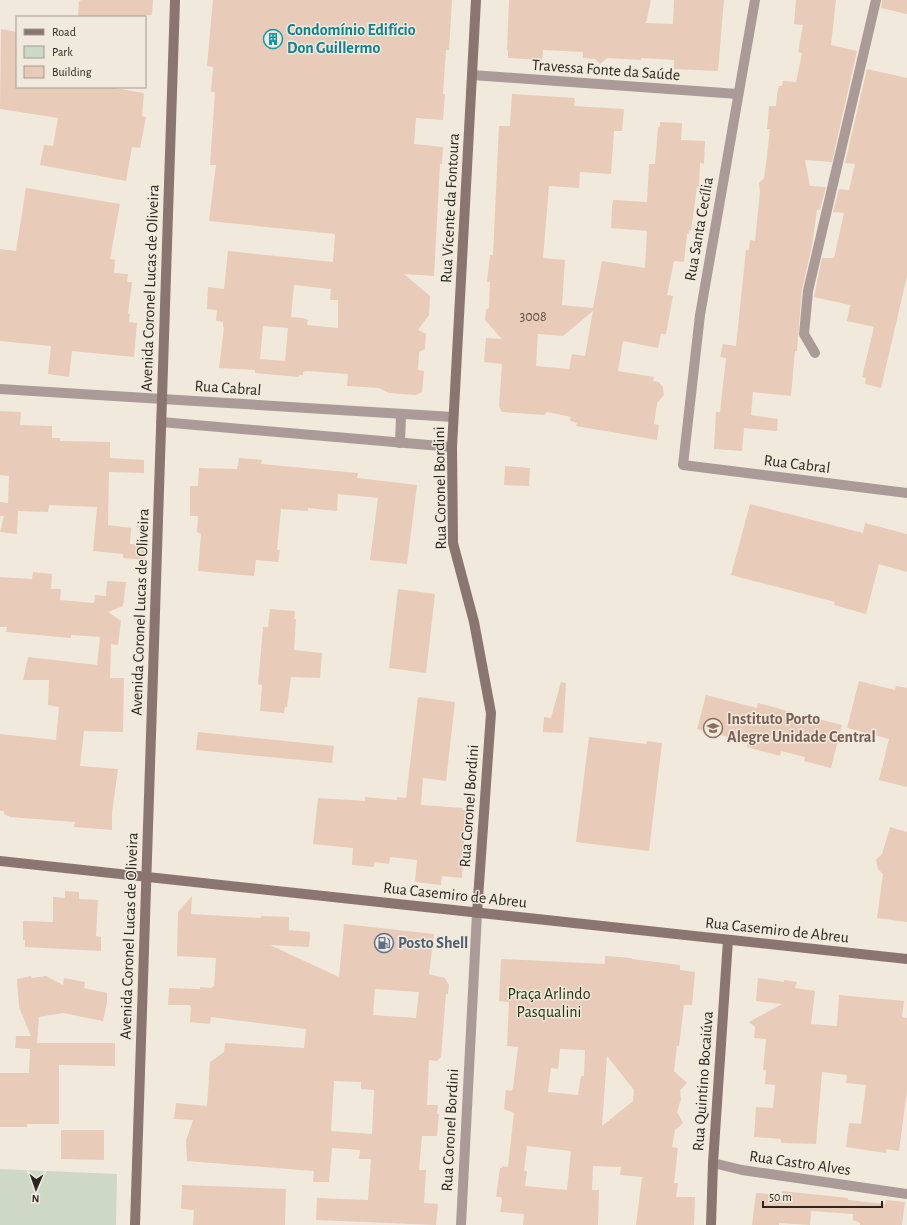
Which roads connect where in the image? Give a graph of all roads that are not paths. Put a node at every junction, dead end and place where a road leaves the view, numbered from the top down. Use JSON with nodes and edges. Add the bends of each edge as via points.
{"nodes":[{"id":1,"x":175,"y":0,"type":"edge"},
{"id":2,"x":476,"y":0,"type":"edge"},
{"id":3,"x":755,"y":0,"type":"edge"},
{"id":4,"x":876,"y":0,"type":"edge"},
{"id":5,"x":472,"y":75,"type":"junction"},
{"id":6,"x":738,"y":94,"type":"junction"},
{"id":7,"x":815,"y":353,"type":"dead end"},
{"id":8,"x":0,"y":389,"type":"edge"},
{"id":9,"x":162,"y":398,"type":"junction"},
{"id":10,"x":401,"y":415,"type":"junction"},
{"id":11,"x":453,"y":417,"type":"junction"},
{"id":12,"x":161,"y":422,"type":"junction"},
{"id":13,"x":400,"y":443,"type":"junction"},
{"id":14,"x":452,"y":447,"type":"junction"},
{"id":15,"x":683,"y":465,"type":"joint"},
{"id":16,"x":907,"y":493,"type":"edge"},
{"id":17,"x":0,"y":861,"type":"edge"},
{"id":18,"x":146,"y":877,"type":"junction"},
{"id":19,"x":477,"y":913,"type":"junction"},
{"id":20,"x":728,"y":940,"type":"junction"},
{"id":21,"x":907,"y":959,"type":"edge"},
{"id":22,"x":713,"y":1163,"type":"junction"},
{"id":23,"x":907,"y":1194,"type":"edge"},
{"id":24,"x":135,"y":1225,"type":"edge"},
{"id":25,"x":460,"y":1225,"type":"edge"},
{"id":26,"x":711,"y":1225,"type":"edge"}],
"edges":[{"from":1,"to":9,"type":"street","name":"Avenida Coronel Lucas de Oliveira"},
{"from":2,"to":5,"type":"street","name":"Rua Vicente da Fontoura"},
{"from":3,"to":6,"type":"street","name":"Rua Santa Cecília"},
{"from":4,"to":7,"type":"street","via":[[808,291],[804,334]]},
{"from":5,"to":6,"type":"street","name":"Travessa Fonte da Saúde"},
{"from":5,"to":11,"type":"street","name":"Rua Vicente da Fontoura"},
{"from":6,"to":15,"type":"street","name":"Rua Santa Cecília","via":[[700,315]]},
{"from":8,"to":9,"type":"street","name":"Rua Cabral","via":[[143,399]]},
{"from":9,"to":10,"type":"street","name":"Rua Cabral"},
{"from":9,"to":12,"type":"street","name":"Avenida Coronel Lucas de Oliveira"},
{"from":10,"to":11,"type":"street","name":"Rua Cabral"},
{"from":10,"to":13,"type":"street"},
{"from":11,"to":14,"type":"street","name":"Rua Coronel Bordini"},
{"from":12,"to":13,"type":"street"},
{"from":12,"to":18,"type":"street","name":"Avenida Coronel Lucas de Oliveira"},
{"from":13,"to":14,"type":"street"},
{"from":14,"to":19,"type":"street","name":"Rua Coronel Bordini","via":[[453,543],[474,622],[491,713]]},
{"from":15,"to":16,"type":"street","name":"Rua Cabral"},
{"from":17,"to":18,"type":"street","name":"Rua Casemiro de Abreu"},
{"from":18,"to":19,"type":"street","name":"Rua Casemiro de Abreu"},
{"from":18,"to":24,"type":"street","name":"Avenida Coronel Lucas de Oliveira"},
{"from":19,"to":20,"type":"street","name":"Rua Casemiro de Abreu"},
{"from":19,"to":25,"type":"street","name":"Rua Coronel Bordini"},
{"from":20,"to":21,"type":"street","name":"Rua Casemiro de Abreu"},
{"from":20,"to":22,"type":"street","name":"Rua Quintino Bocaiúva"},
{"from":22,"to":23,"type":"street","name":"Rua Castro Alves","via":[[742,1170]]},
{"from":22,"to":26,"type":"street","name":"Rua Quintino Bocaiúva"}]}
